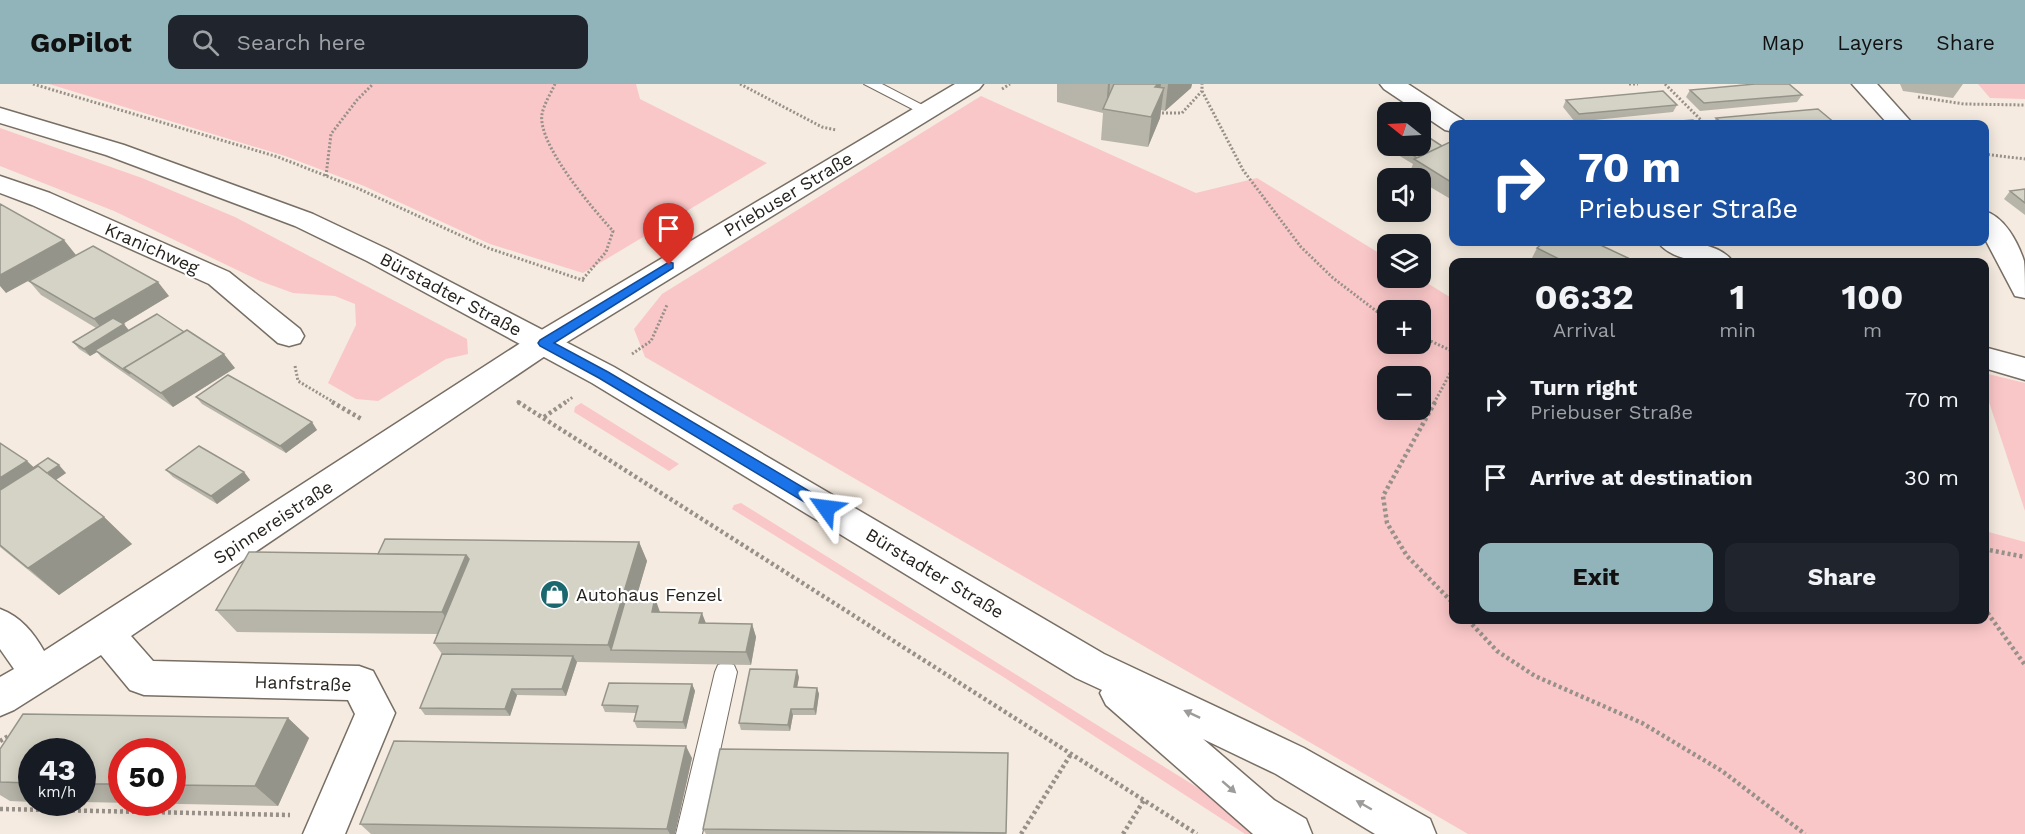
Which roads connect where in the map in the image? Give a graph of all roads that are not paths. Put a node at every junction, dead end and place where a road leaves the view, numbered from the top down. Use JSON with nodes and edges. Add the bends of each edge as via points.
{"nodes":[{"id":1,"x":871,"y":84,"type":"edge"},
{"id":2,"x":971,"y":84,"type":"edge"},
{"id":3,"x":1392,"y":84,"type":"edge"},
{"id":4,"x":1867,"y":87,"type":"edge"},
{"id":5,"x":927,"y":111,"type":"junction"},
{"id":6,"x":0,"y":115,"type":"edge"},
{"id":7,"x":1897,"y":120,"type":"edge"},
{"id":8,"x":1449,"y":122,"type":"edge"},
{"id":9,"x":0,"y":184,"type":"edge"},
{"id":10,"x":1989,"y":224,"type":"edge"},
{"id":11,"x":1681,"y":246,"type":"edge"},
{"id":12,"x":1710,"y":258,"type":"edge"},
{"id":13,"x":2025,"y":290,"type":"edge"},
{"id":14,"x":289,"y":336,"type":"road end"},
{"id":15,"x":544,"y":343,"type":"junction"},
{"id":16,"x":1989,"y":358,"type":"edge"},
{"id":17,"x":2025,"y":369,"type":"edge"},
{"id":18,"x":0,"y":625,"type":"edge"},
{"id":19,"x":104,"y":632,"type":"junction"},
{"id":20,"x":1090,"y":666,"type":"junction"},
{"id":21,"x":726,"y":672,"type":"edge"},
{"id":22,"x":38,"y":675,"type":"junction"},
{"id":23,"x":0,"y":698,"type":"edge"},
{"id":24,"x":328,"y":825,"type":"edge"},
{"id":25,"x":689,"y":834,"type":"edge"},
{"id":26,"x":1291,"y":834,"type":"edge"},
{"id":27,"x":1415,"y":834,"type":"edge"}],
"edges":[{"from":1,"to":5,"type":"lane"},
{"from":2,"to":5,"type":"street","name":"Priebuser Straße"},
{"from":3,"to":8,"type":"street"},
{"from":4,"to":7,"type":"street"},
{"from":5,"to":15,"type":"street","name":"Priebuser Straße"},
{"from":6,"to":15,"type":"street","name":"Bürstadter Straße","via":[[115,150],[304,220]]},
{"from":9,"to":14,"type":"street","name":"Kranichweg","via":[[219,278]]},
{"from":10,"to":13,"type":"street"},
{"from":11,"to":12,"type":"street"},
{"from":15,"to":19,"type":"street","name":"Spinnereistraße"},
{"from":15,"to":20,"type":"street","name":"Bürstadter Straße"},
{"from":16,"to":17,"type":"street"},
{"from":18,"to":22,"type":"street","via":[[20,644]]},
{"from":19,"to":22,"type":"street","name":"Spinnereistraße"},
{"from":19,"to":24,"type":"street","name":"Hanfstraße","via":[[144,678],[359,683],[375,713]]},
{"from":20,"to":26,"type":"street","name":"Bürstadter Straße","one_way":true,"via":[[1259,814]]},
{"from":27,"to":20,"type":"street","name":"Bürstadter Straße","one_way":true,"via":[[1290,761]]},
{"from":21,"to":25,"type":"lane"},
{"from":22,"to":23,"type":"street","name":"Spinnereistraße"}]}
